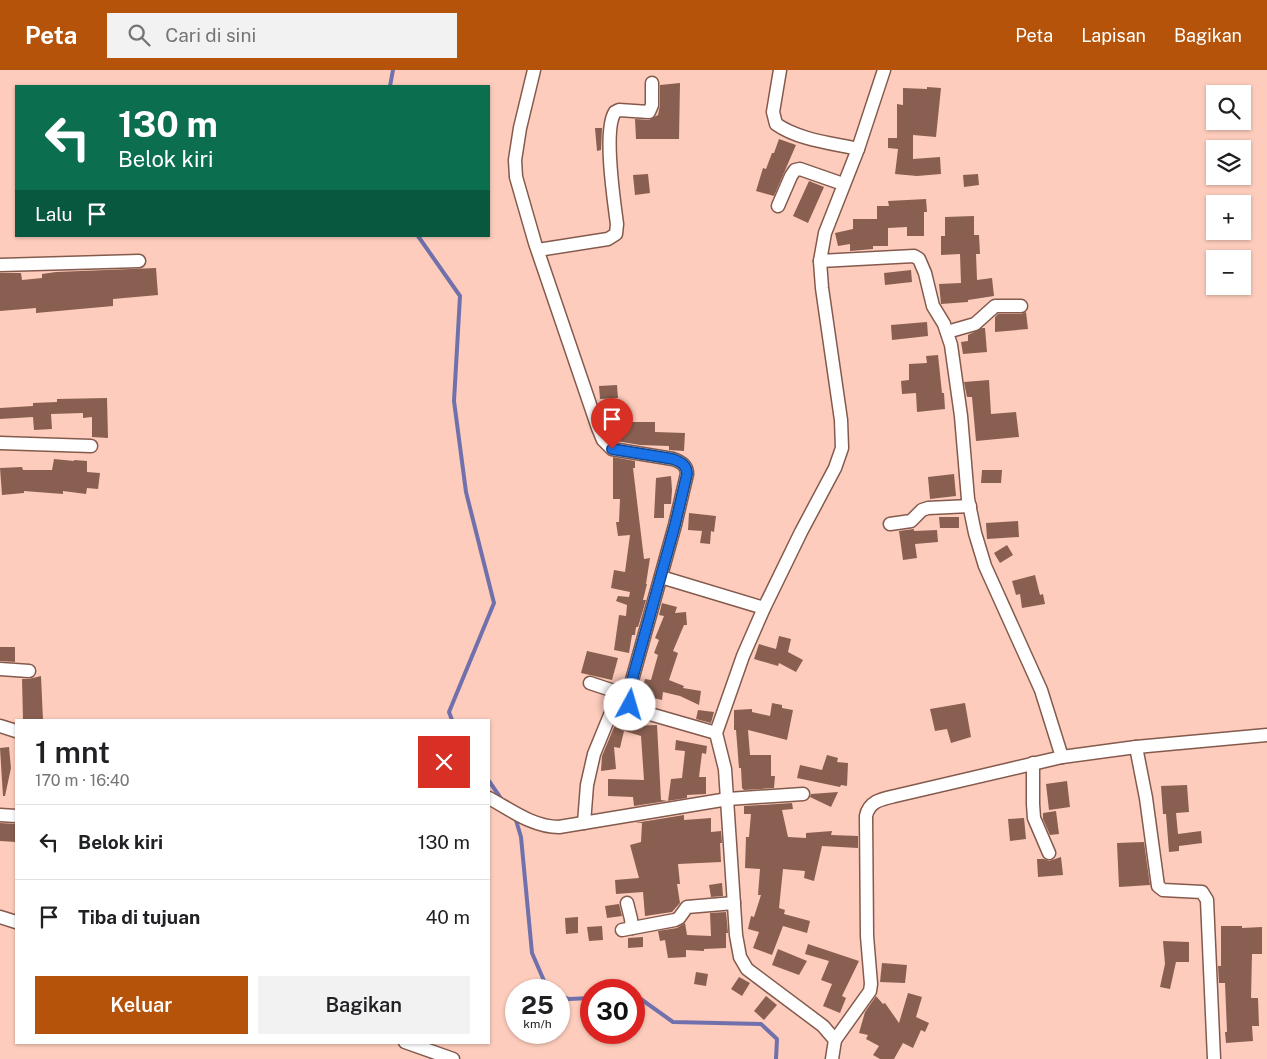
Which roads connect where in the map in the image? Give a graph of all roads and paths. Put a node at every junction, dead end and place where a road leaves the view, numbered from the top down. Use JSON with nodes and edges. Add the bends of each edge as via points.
{"nodes":[{"id":1,"x":534,"y":70,"type":"edge"},
{"id":2,"x":780,"y":70,"type":"edge"},
{"id":3,"x":884,"y":70,"type":"edge"},
{"id":4,"x":652,"y":83,"type":"dead end"},
{"id":5,"x":858,"y":149,"type":"junction"},
{"id":6,"x":844,"y":184,"type":"junction"},
{"id":7,"x":778,"y":206,"type":"dead end"},
{"id":8,"x":538,"y":250,"type":"junction"},
{"id":9,"x":820,"y":261,"type":"junction"},
{"id":10,"x":139,"y":262,"type":"dead end"},
{"id":11,"x":0,"y":265,"type":"edge"},
{"id":12,"x":1021,"y":306,"type":"dead end"},
{"id":13,"x":947,"y":332,"type":"junction"},
{"id":14,"x":0,"y":443,"type":"edge"},
{"id":15,"x":91,"y":446,"type":"dead end"},
{"id":16,"x":970,"y":506,"type":"junction"},
{"id":17,"x":890,"y":524,"type":"dead end"},
{"id":18,"x":661,"y":577,"type":"junction"},
{"id":19,"x":764,"y":608,"type":"junction"},
{"id":20,"x":0,"y":669,"type":"edge"},
{"id":21,"x":29,"y":671,"type":"dead end"},
{"id":22,"x":590,"y":683,"type":"dead end"},
{"id":23,"x":629,"y":698,"type":"junction"},
{"id":24,"x":0,"y":726,"type":"edge"},
{"id":25,"x":15,"y":731,"type":"edge"},
{"id":26,"x":716,"y":733,"type":"junction"},
{"id":27,"x":1267,"y":735,"type":"edge"},
{"id":28,"x":1136,"y":747,"type":"junction"},
{"id":29,"x":1062,"y":757,"type":"junction"},
{"id":30,"x":1034,"y":763,"type":"junction"},
{"id":31,"x":803,"y":794,"type":"dead end"},
{"id":32,"x":490,"y":799,"type":"edge"},
{"id":33,"x":728,"y":799,"type":"junction"},
{"id":34,"x":0,"y":815,"type":"edge"},
{"id":35,"x":15,"y":816,"type":"edge"},
{"id":36,"x":584,"y":823,"type":"junction"},
{"id":37,"x":1050,"y":853,"type":"dead end"},
{"id":38,"x":627,"y":903,"type":"dead end"},
{"id":39,"x":734,"y":903,"type":"junction"},
{"id":40,"x":0,"y":916,"type":"edge"},
{"id":41,"x":15,"y":922,"type":"edge"},
{"id":42,"x":835,"y":1040,"type":"junction"},
{"id":43,"x":411,"y":1044,"type":"edge"},
{"id":44,"x":453,"y":1059,"type":"edge"},
{"id":45,"x":832,"y":1059,"type":"edge"},
{"id":46,"x":1214,"y":1059,"type":"edge"}],
"edges":[{"from":1,"to":8,"type":"street","via":[[515,160],[516,178]]},
{"from":2,"to":5,"type":"street","via":[[773,112],[776,124],[813,139]]},
{"from":3,"to":5,"type":"street"},
{"from":4,"to":8,"type":"street","via":[[652,108],[649,112],[619,110],[612,120],[609,163],[616,234],[608,239]]},
{"from":5,"to":6,"type":"street"},
{"from":6,"to":7,"type":"street","via":[[796,170]]},
{"from":6,"to":9,"type":"street","via":[[825,233]]},
{"from":8,"to":18,"type":"street","via":[[603,440],[612,449],[673,459],[681,462],[687,470]]},
{"from":9,"to":13,"type":"street","via":[[917,256],[933,306]]},
{"from":9,"to":19,"type":"street","via":[[842,448]]},
{"from":10,"to":11,"type":"street"},
{"from":12,"to":13,"type":"street","via":[[995,306],[975,324]]},
{"from":13,"to":16,"type":"street","via":[[961,416]]},
{"from":14,"to":15,"type":"street"},
{"from":16,"to":17,"type":"street","via":[[928,508],[911,520]]},
{"from":16,"to":29,"type":"street","via":[[985,566],[1041,690]]},
{"from":18,"to":19,"type":"street"},
{"from":18,"to":23,"type":"street"},
{"from":19,"to":26,"type":"street"},
{"from":20,"to":21,"type":"street"},
{"from":22,"to":23,"type":"street"},
{"from":23,"to":26,"type":"street","via":[[636,710]]},
{"from":23,"to":36,"type":"street","via":[[610,715],[594,754]]},
{"from":24,"to":25,"type":"street"},
{"from":26,"to":33,"type":"street"},
{"from":27,"to":28,"type":"street"},
{"from":28,"to":29,"type":"street"},
{"from":28,"to":46,"type":"street","via":[[1158,886],[1163,890],[1202,892],[1207,900]]},
{"from":29,"to":30,"type":"street"},
{"from":30,"to":37,"type":"street","via":[[1034,818]]},
{"from":30,"to":42,"type":"street","via":[[871,804],[866,816],[870,991]]},
{"from":31,"to":33,"type":"street"},
{"from":32,"to":36,"type":"street","via":[[522,817],[549,827]]},
{"from":33,"to":36,"type":"street"},
{"from":33,"to":39,"type":"street"},
{"from":34,"to":35,"type":"street"},
{"from":38,"to":39,"type":"street","via":[[630,912],[627,929],[675,920],[686,907]]},
{"from":39,"to":42,"type":"street","via":[[736,935],[743,964],[823,1026]]},
{"from":40,"to":41,"type":"street"},
{"from":42,"to":45,"type":"street"},
{"from":43,"to":44,"type":"street"}]}
